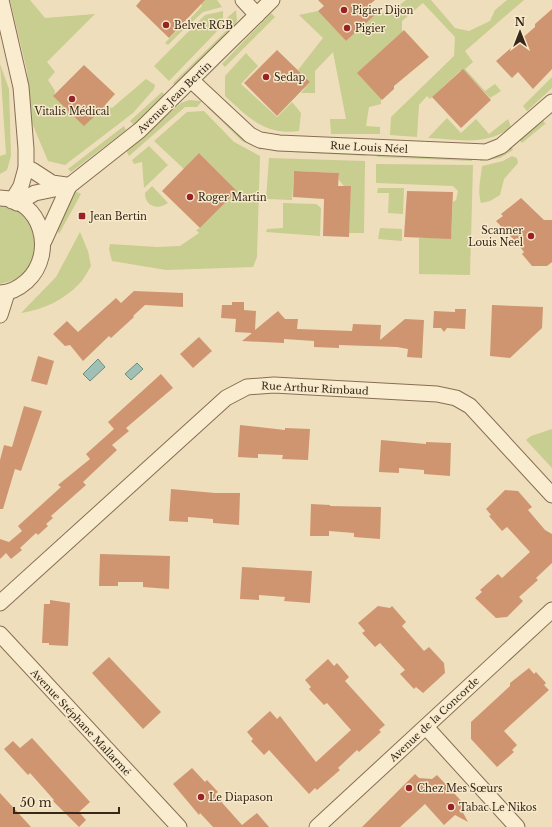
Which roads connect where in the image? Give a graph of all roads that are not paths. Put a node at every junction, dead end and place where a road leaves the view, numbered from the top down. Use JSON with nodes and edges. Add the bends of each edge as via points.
{"nodes":[{"id":1,"x":1,"y":0,"type":"edge"},
{"id":2,"x":243,"y":0,"type":"edge"},
{"id":3,"x":272,"y":0,"type":"edge"},
{"id":4,"x":257,"y":15,"type":"junction"},
{"id":5,"x":191,"y":80,"type":"junction"},
{"id":6,"x":552,"y":102,"type":"edge"},
{"id":7,"x":26,"y":168,"type":"junction"},
{"id":8,"x":69,"y":186,"type":"junction"},
{"id":9,"x":10,"y":201,"type":"edge"},
{"id":10,"x":44,"y":241,"type":"junction"},
{"id":11,"x":4,"y":293,"type":"edge"},
{"id":12,"x":0,"y":315,"type":"edge"},
{"id":13,"x":552,"y":495,"type":"edge"},
{"id":14,"x":0,"y":603,"type":"edge"},
{"id":15,"x":552,"y":610,"type":"edge"},
{"id":16,"x":0,"y":634,"type":"edge"},
{"id":17,"x":426,"y":727,"type":"junction"},
{"id":18,"x":178,"y":827,"type":"edge"},
{"id":19,"x":317,"y":827,"type":"edge"},
{"id":20,"x":517,"y":827,"type":"edge"}],
"edges":[{"from":1,"to":7,"type":"street","via":[[21,87]]},
{"from":2,"to":4,"type":"street"},
{"from":3,"to":4,"type":"street","name":"Avenue Jean Bertin"},
{"from":4,"to":5,"type":"street","name":"Avenue Jean Bertin"},
{"from":5,"to":6,"type":"street","name":"Rue Louis Néel","via":[[250,135],[260,140],[279,143],[486,152],[501,146]]},
{"from":5,"to":8,"type":"street","name":"Avenue Jean Bertin","via":[[140,130]]},
{"from":7,"to":8,"type":"street","via":[[52,183]]},
{"from":7,"to":9,"type":"street","via":[[21,186]]},
{"from":8,"to":9,"type":"street","name":"Avenue Jean Bertin"},
{"from":8,"to":10,"type":"street","name":"Avenue Jean Bertin"},
{"from":9,"to":10,"type":"street","via":[[29,210],[38,223]]},
{"from":10,"to":11,"type":"street","via":[[42,259],[36,273],[19,288]]},
{"from":11,"to":12,"type":"street"},
{"from":13,"to":14,"type":"street","name":"Rue Arthur Rimbaud","via":[[470,406],[456,398],[437,394],[274,384],[246,387],[226,398]]},
{"from":15,"to":17,"type":"street","name":"Avenue de la Concorde"},
{"from":16,"to":18,"type":"street","name":"Avenue Stéphane Mallarmé"},
{"from":17,"to":19,"type":"street","name":"Avenue de la Concorde"},
{"from":17,"to":20,"type":"street"}]}
